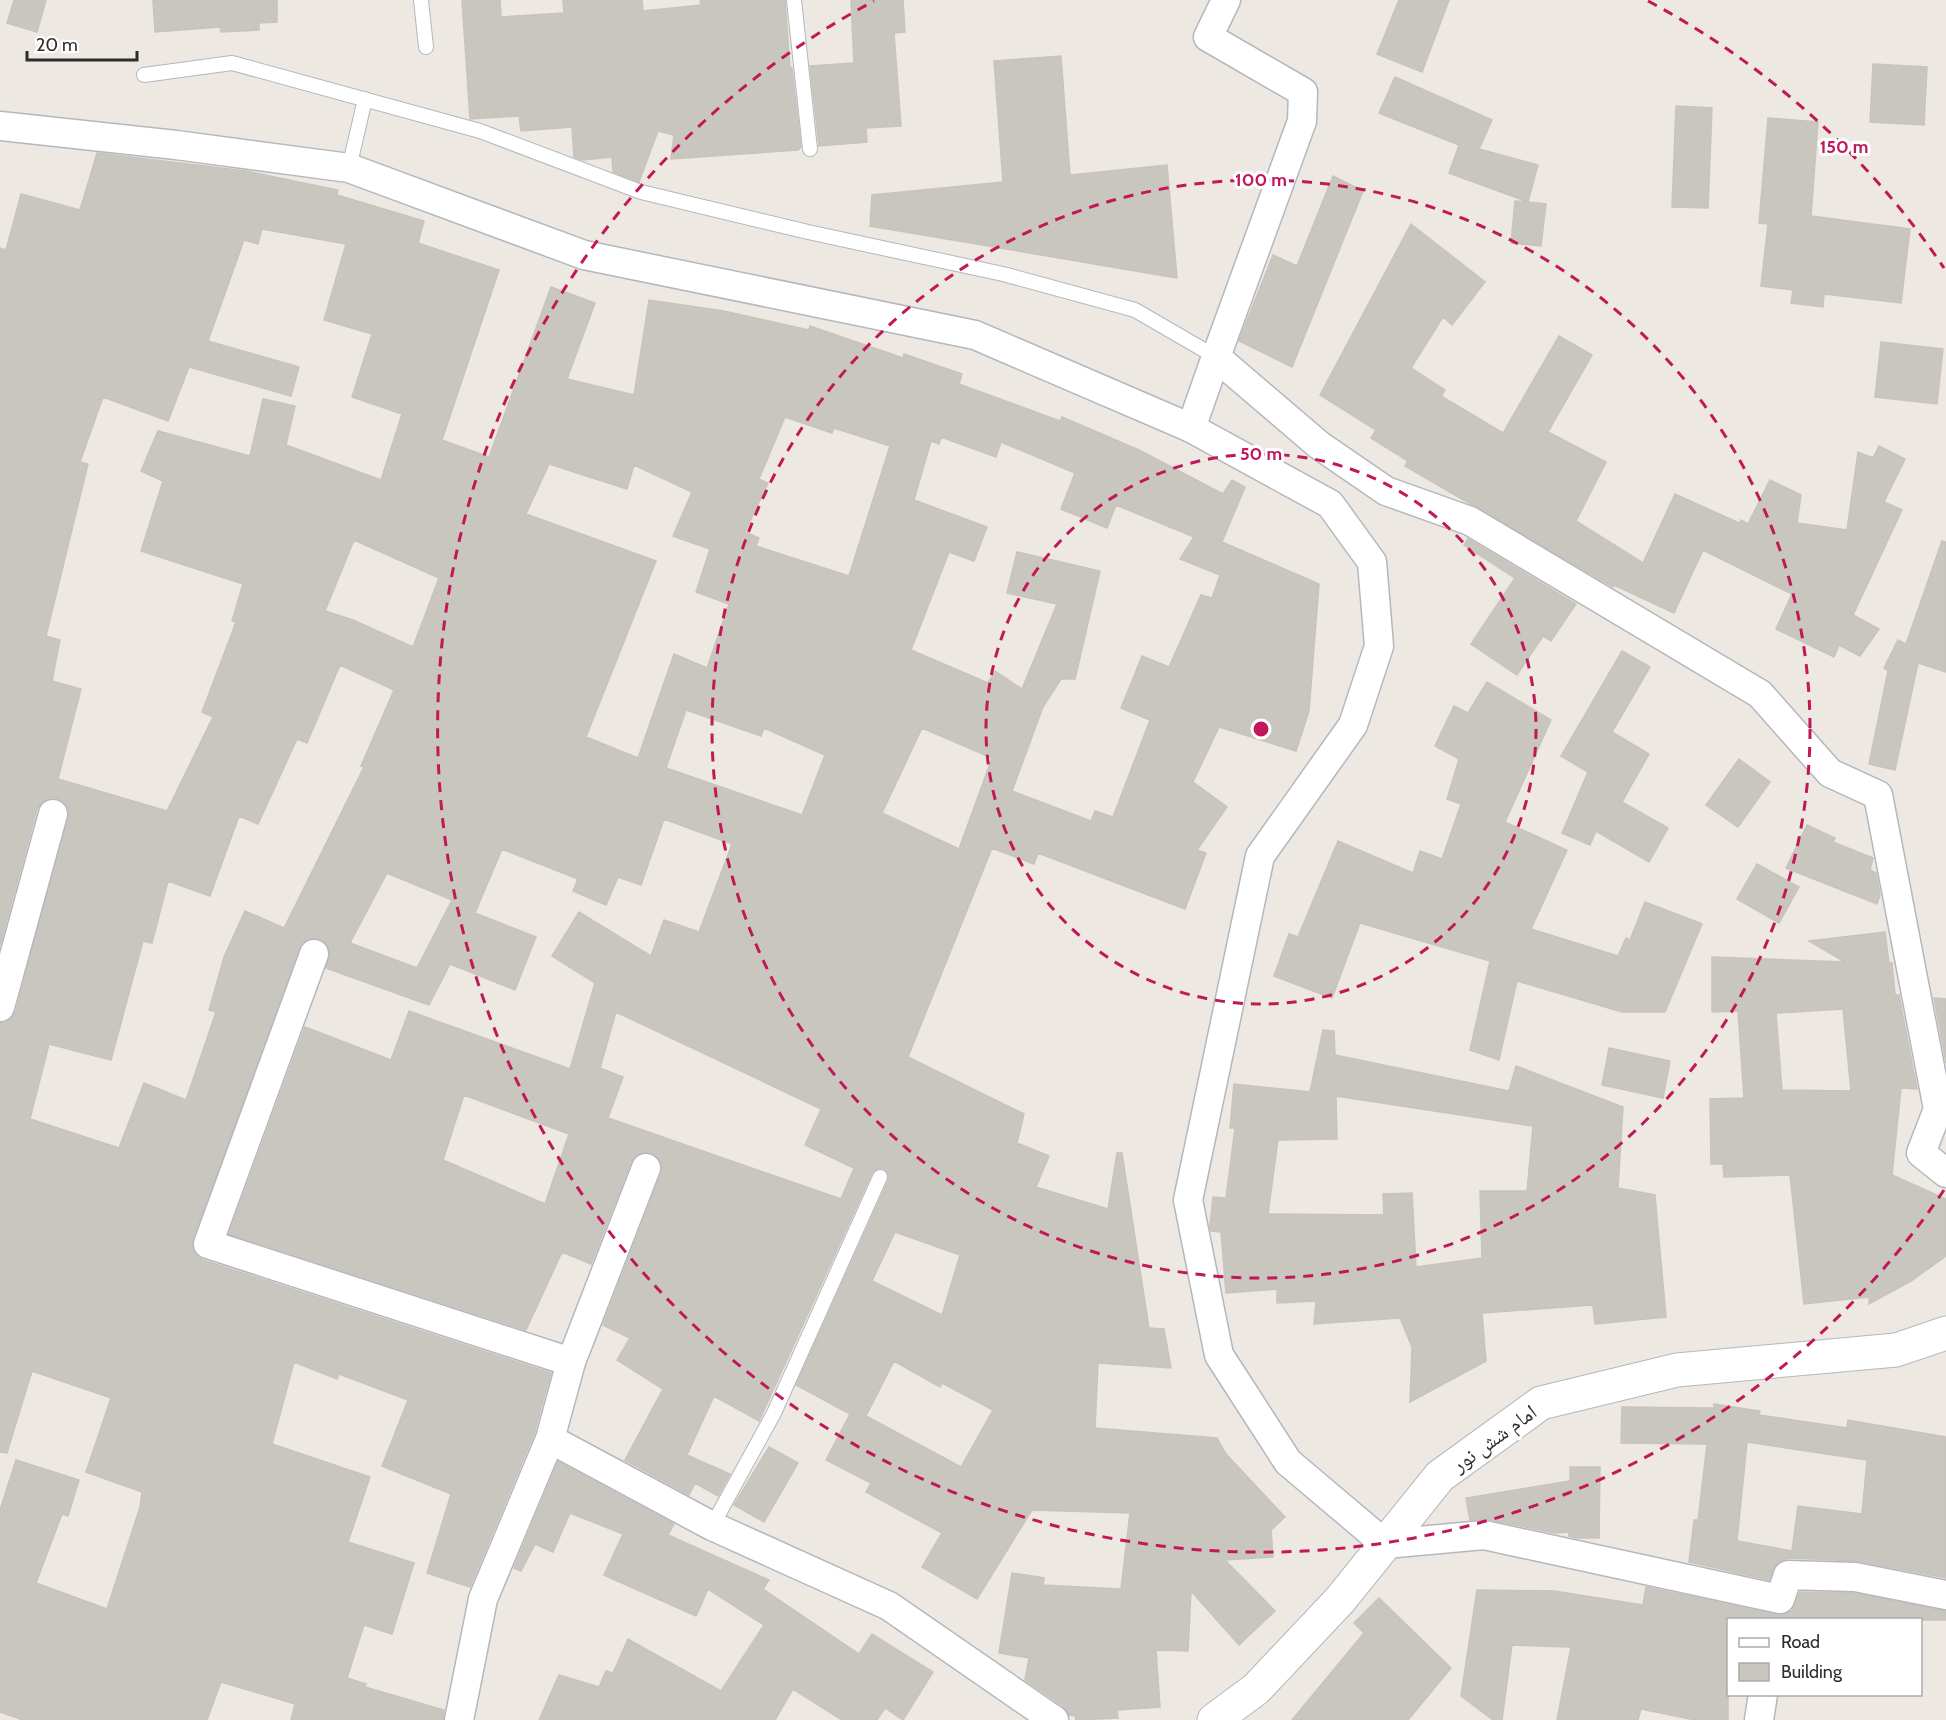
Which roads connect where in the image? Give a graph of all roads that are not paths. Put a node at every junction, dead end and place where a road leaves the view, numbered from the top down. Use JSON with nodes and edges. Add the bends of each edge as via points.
{"nodes":[{"id":1,"x":421,"y":0,"type":"edge"},
{"id":2,"x":794,"y":0,"type":"edge"},
{"id":3,"x":1226,"y":0,"type":"edge"},
{"id":4,"x":426,"y":47,"type":"dead end"},
{"id":5,"x":144,"y":75,"type":"dead end"},
{"id":6,"x":365,"y":99,"type":"junction"},
{"id":7,"x":0,"y":126,"type":"edge"},
{"id":8,"x":810,"y":149,"type":"dead end"},
{"id":9,"x":349,"y":168,"type":"junction"},
{"id":10,"x":1216,"y":357,"type":"junction"},
{"id":11,"x":1191,"y":428,"type":"junction"},
{"id":12,"x":53,"y":814,"type":"dead end"},
{"id":13,"x":314,"y":954,"type":"dead end"},
{"id":14,"x":0,"y":1007,"type":"edge"},
{"id":15,"x":646,"y":1168,"type":"dead end"},
{"id":16,"x":1946,"y":1173,"type":"edge"},
{"id":17,"x":880,"y":1177,"type":"dead end"},
{"id":18,"x":1946,"y":1333,"type":"edge"},
{"id":19,"x":571,"y":1362,"type":"junction"},
{"id":20,"x":550,"y":1439,"type":"junction"},
{"id":21,"x":712,"y":1526,"type":"junction"},
{"id":22,"x":1385,"y":1544,"type":"junction"},
{"id":23,"x":1946,"y":1595,"type":"edge"},
{"id":24,"x":1778,"y":1609,"type":"edge"},
{"id":25,"x":1763,"y":1696,"type":"edge"},
{"id":26,"x":459,"y":1720,"type":"edge"},
{"id":27,"x":1054,"y":1720,"type":"edge"},
{"id":28,"x":1214,"y":1720,"type":"edge"},
{"id":29,"x":1759,"y":1720,"type":"edge"}],
"edges":[{"from":1,"to":4,"type":"lane"},
{"from":2,"to":8,"type":"lane"},
{"from":3,"to":10,"type":"street","via":[[1209,37],[1303,92],[1302,121]]},
{"from":5,"to":6,"type":"lane","via":[[232,63]]},
{"from":6,"to":9,"type":"lane"},
{"from":6,"to":10,"type":"lane","via":[[480,131],[641,192],[1003,274],[1135,310]]},
{"from":7,"to":9,"type":"street"},
{"from":9,"to":11,"type":"street","via":[[584,255],[975,335]]},
{"from":10,"to":11,"type":"street"},
{"from":10,"to":16,"type":"street","via":[[1319,445],[1386,491],[1470,521],[1760,694],[1830,773],[1878,795],[1938,1109],[1921,1153]]},
{"from":11,"to":22,"type":"street","via":[[1330,504],[1372,562],[1379,646],[1353,725],[1260,856],[1188,1200],[1219,1355],[1288,1462]]},
{"from":12,"to":14,"type":"street"},
{"from":13,"to":19,"type":"street","via":[[208,1244]]},
{"from":15,"to":19,"type":"street"},
{"from":17,"to":21,"type":"lane","via":[[774,1413]]},
{"from":18,"to":22,"type":"street","name":"امام شش نور","via":[[1896,1350],[1677,1370],[1541,1403],[1440,1476]]},
{"from":19,"to":20,"type":"street"},
{"from":20,"to":21,"type":"street"},
{"from":20,"to":26,"type":"street","via":[[483,1599]]},
{"from":21,"to":27,"type":"street","via":[[889,1606]]},
{"from":22,"to":24,"type":"street","via":[[1484,1535]]},
{"from":22,"to":28,"type":"street","name":"امام شش نور","via":[[1340,1600],[1256,1689]]},
{"from":23,"to":24,"type":"street","via":[[1855,1577],[1788,1575]]},
{"from":25,"to":29,"type":"street"}]}
